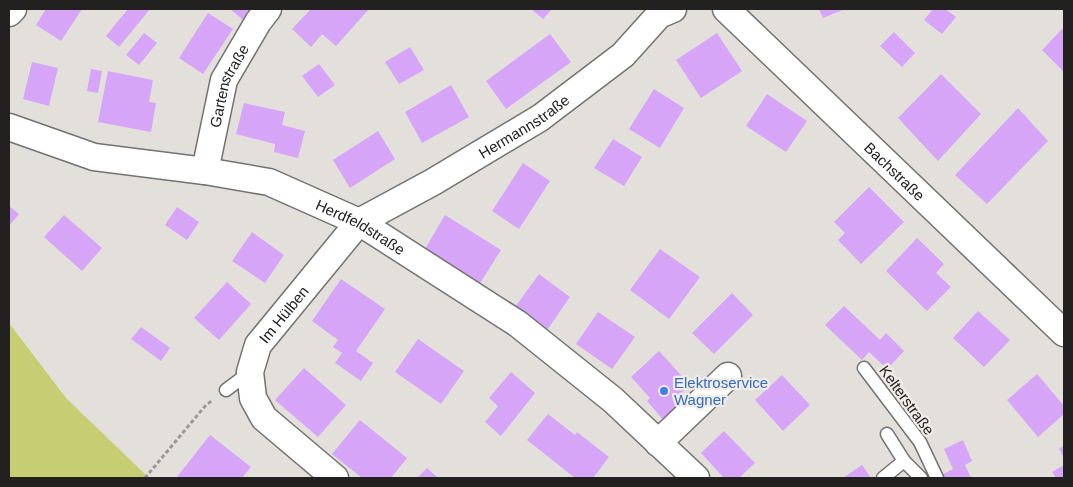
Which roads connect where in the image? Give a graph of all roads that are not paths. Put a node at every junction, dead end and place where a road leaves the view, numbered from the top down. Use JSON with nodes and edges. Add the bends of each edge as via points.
{"nodes":[{"id":1,"x":13,"y":9,"type":"edge"},
{"id":2,"x":268,"y":9,"type":"edge"},
{"id":3,"x":726,"y":9,"type":"edge"},
{"id":4,"x":661,"y":11,"type":"edge"},
{"id":5,"x":9,"y":14,"type":"edge"},
{"id":6,"x":9,"y":126,"type":"edge"},
{"id":7,"x":205,"y":171,"type":"junction"},
{"id":8,"x":359,"y":222,"type":"junction"},
{"id":9,"x":1064,"y":333,"type":"edge"},
{"id":10,"x":864,"y":368,"type":"dead end"},
{"id":11,"x":250,"y":372,"type":"junction"},
{"id":12,"x":728,"y":376,"type":"dead end"},
{"id":13,"x":226,"y":390,"type":"road end"},
{"id":14,"x":887,"y":434,"type":"dead end"},
{"id":15,"x":658,"y":443,"type":"junction"},
{"id":16,"x":904,"y":461,"type":"junction"},
{"id":17,"x":335,"y":478,"type":"edge"},
{"id":18,"x":696,"y":478,"type":"edge"},
{"id":19,"x":883,"y":478,"type":"edge"},
{"id":20,"x":921,"y":478,"type":"edge"},
{"id":21,"x":937,"y":478,"type":"edge"}],
"edges":[{"from":1,"to":5,"type":"street"},
{"from":2,"to":7,"type":"street","name":"Gartenstraße","via":[[224,80]]},
{"from":3,"to":9,"type":"street","name":"Bachstraße"},
{"from":4,"to":8,"type":"street","name":"Hermannstraße","via":[[623,55],[540,118]]},
{"from":6,"to":7,"type":"street","name":"Herdfeldstraße","via":[[94,157]]},
{"from":7,"to":8,"type":"street","name":"Herdfeldstraße","via":[[269,182]]},
{"from":8,"to":11,"type":"street","name":"Im Hülben","via":[[258,345]]},
{"from":8,"to":15,"type":"street","name":"Herdfeldstraße","via":[[518,324],[613,400]]},
{"from":10,"to":21,"type":"lane","name":"Kelterstraße","via":[[920,442]]},
{"from":11,"to":13,"type":"lane"},
{"from":11,"to":17,"type":"street","name":"Im Hülben","via":[[253,398],[264,418]]},
{"from":12,"to":15,"type":"street"},
{"from":14,"to":16,"type":"lane"},
{"from":15,"to":18,"type":"street","name":"Herdfeldstraße"},
{"from":16,"to":19,"type":"lane"},
{"from":16,"to":20,"type":"lane"}]}
